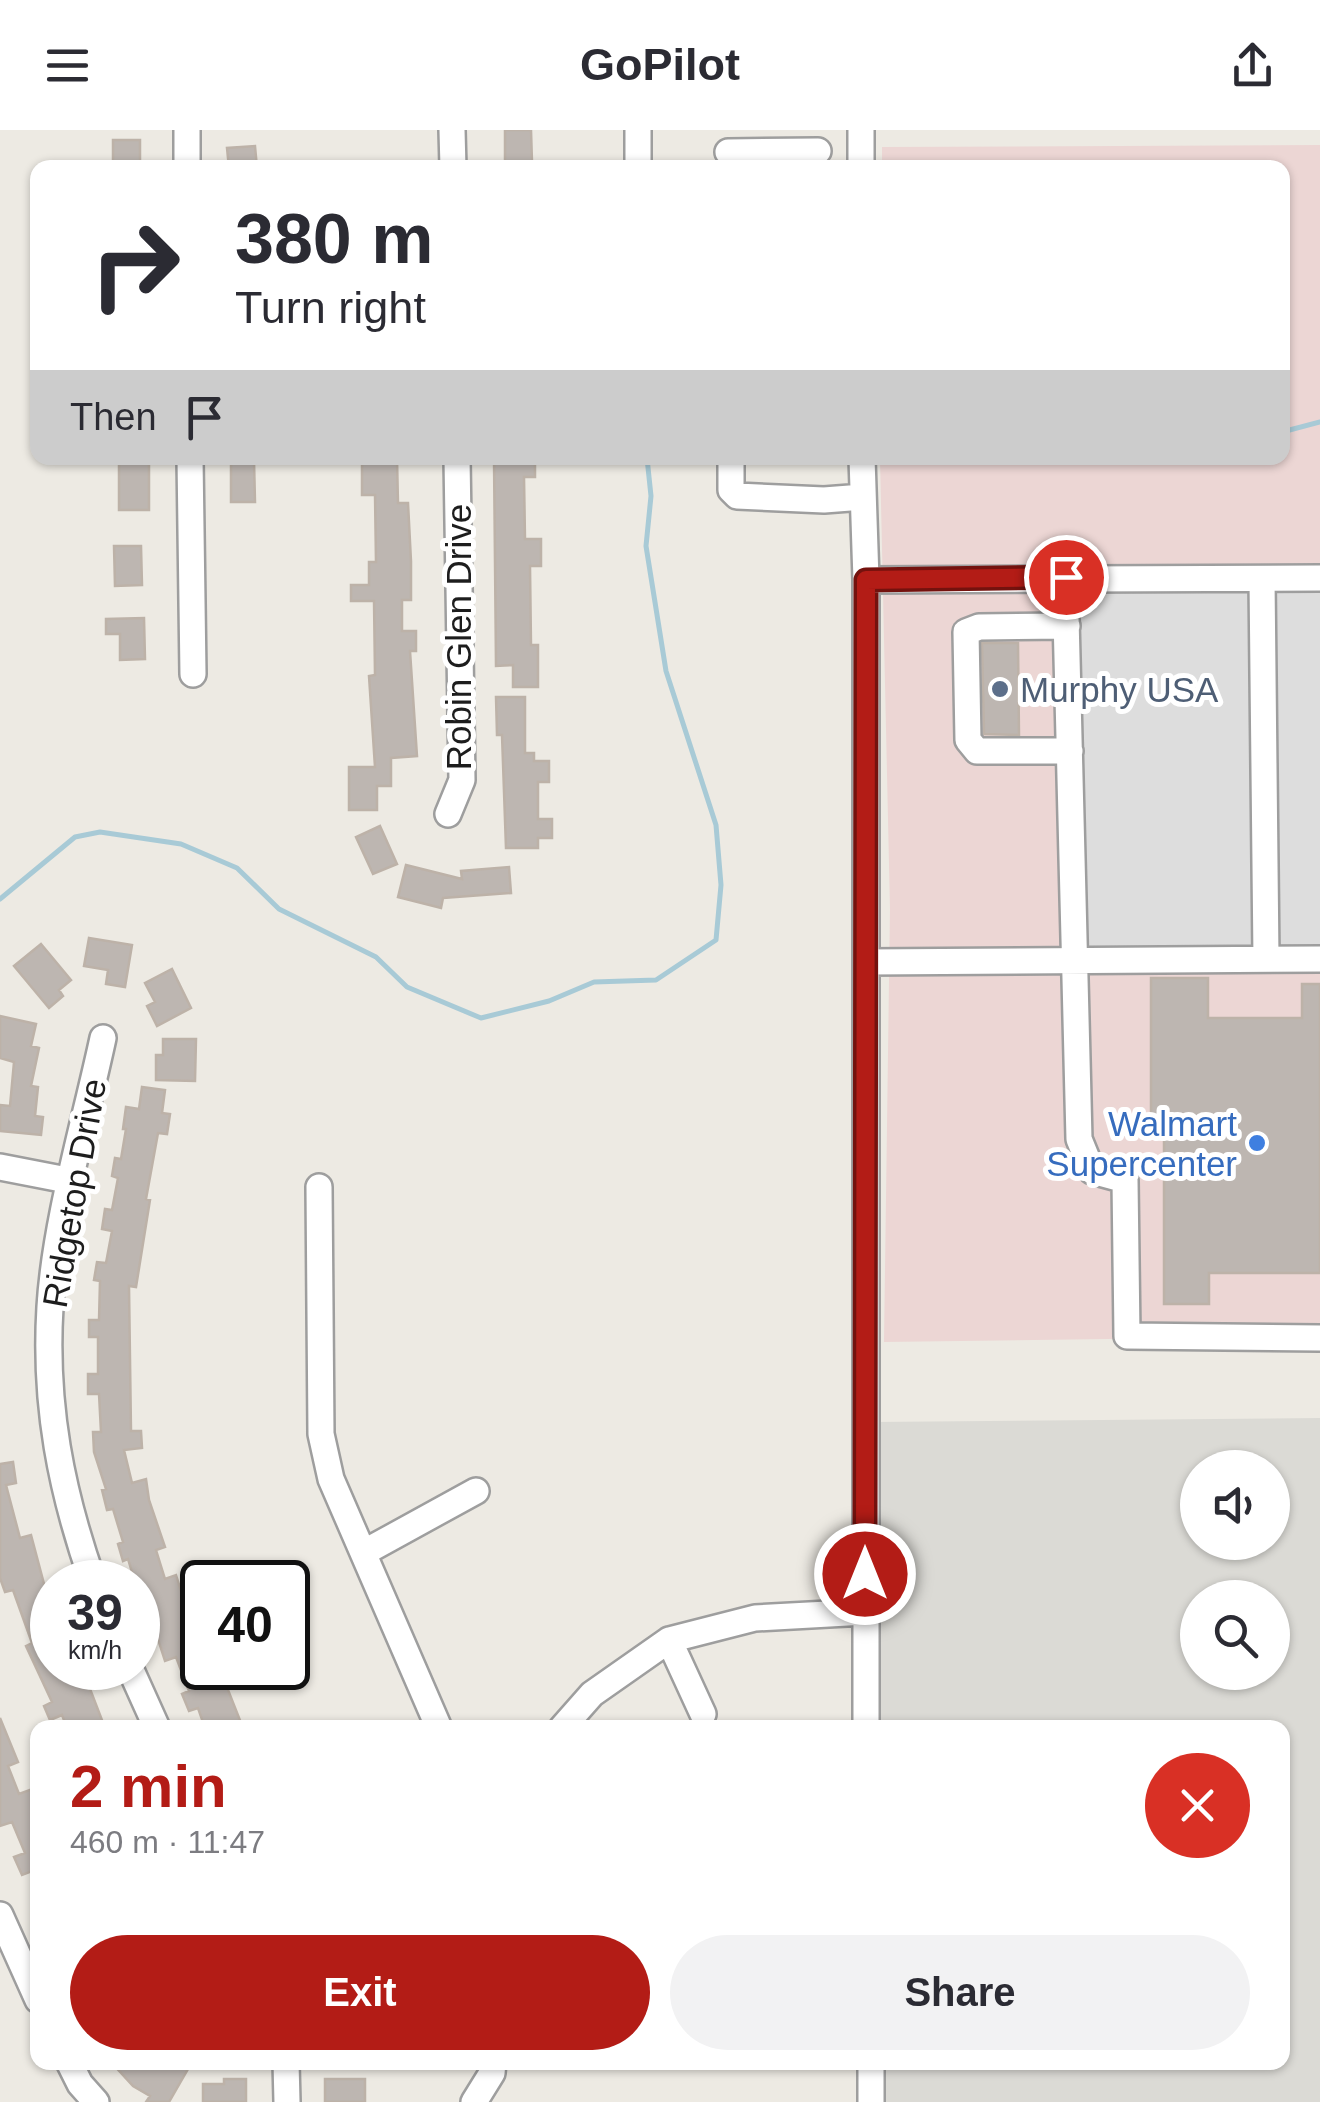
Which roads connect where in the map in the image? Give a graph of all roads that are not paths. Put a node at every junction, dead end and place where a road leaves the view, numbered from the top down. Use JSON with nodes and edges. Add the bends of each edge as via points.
{"nodes":[{"id":1,"x":186,"y":130,"type":"edge"},
{"id":2,"x":452,"y":130,"type":"edge"},
{"id":3,"x":638,"y":130,"type":"edge"},
{"id":4,"x":861,"y":130,"type":"edge"},
{"id":5,"x":818,"y":149,"type":"edge"},
{"id":6,"x":728,"y":152,"type":"dead end"},
{"id":7,"x":187,"y":160,"type":"edge"},
{"id":8,"x":453,"y":160,"type":"edge"},
{"id":9,"x":638,"y":160,"type":"edge"},
{"id":10,"x":860,"y":160,"type":"edge"},
{"id":11,"x":190,"y":465,"type":"edge"},
{"id":12,"x":457,"y":465,"type":"edge"},
{"id":13,"x":730,"y":465,"type":"edge"},
{"id":14,"x":862,"y":465,"type":"edge"},
{"id":15,"x":862,"y":497,"type":"junction"},
{"id":16,"x":1066,"y":577,"type":"junction"},
{"id":17,"x":1320,"y":578,"type":"edge"},
{"id":18,"x":1262,"y":579,"type":"junction"},
{"id":19,"x":866,"y":580,"type":"junction"},
{"id":20,"x":1066,"y":626,"type":"junction"},
{"id":21,"x":193,"y":674,"type":"dead end"},
{"id":22,"x":1070,"y":751,"type":"junction"},
{"id":23,"x":448,"y":814,"type":"dead end"},
{"id":24,"x":1320,"y":959,"type":"edge"},
{"id":25,"x":1075,"y":960,"type":"junction"},
{"id":26,"x":1266,"y":960,"type":"junction"},
{"id":27,"x":867,"y":962,"type":"junction"},
{"id":28,"x":103,"y":1038,"type":"dead end"},
{"id":29,"x":0,"y":1167,"type":"edge"},
{"id":30,"x":72,"y":1181,"type":"junction"},
{"id":31,"x":319,"y":1187,"type":"dead end"},
{"id":32,"x":1320,"y":1338,"type":"edge"},
{"id":33,"x":476,"y":1491,"type":"dead end"},
{"id":34,"x":363,"y":1554,"type":"junction"},
{"id":35,"x":85,"y":1560,"type":"edge"},
{"id":36,"x":865,"y":1612,"type":"junction"},
{"id":37,"x":669,"y":1640,"type":"junction"},
{"id":38,"x":140,"y":1690,"type":"edge"},
{"id":39,"x":703,"y":1714,"type":"dead end"},
{"id":40,"x":153,"y":1720,"type":"edge"},
{"id":41,"x":435,"y":1720,"type":"edge"},
{"id":42,"x":569,"y":1720,"type":"edge"},
{"id":43,"x":866,"y":1720,"type":"edge"},
{"id":44,"x":0,"y":1915,"type":"edge"},
{"id":45,"x":30,"y":1982,"type":"edge"},
{"id":46,"x":73,"y":2070,"type":"edge"},
{"id":47,"x":286,"y":2070,"type":"edge"},
{"id":48,"x":492,"y":2070,"type":"edge"},
{"id":49,"x":871,"y":2070,"type":"edge"},
{"id":50,"x":96,"y":2102,"type":"edge"},
{"id":51,"x":287,"y":2102,"type":"edge"},
{"id":52,"x":474,"y":2102,"type":"edge"},
{"id":53,"x":871,"y":2102,"type":"edge"}],
"edges":[{"from":1,"to":7,"type":"street"},
{"from":2,"to":8,"type":"street"},
{"from":3,"to":9,"type":"street"},
{"from":4,"to":10,"type":"street"},
{"from":5,"to":6,"type":"street"},
{"from":11,"to":21,"type":"street"},
{"from":12,"to":23,"type":"street","name":"Robin Glen Drive","via":[[462,780]]},
{"from":13,"to":15,"type":"street","via":[[737,496]]},
{"from":14,"to":15,"type":"street"},
{"from":15,"to":19,"type":"street"},
{"from":16,"to":18,"type":"street"},
{"from":16,"to":19,"type":"street"},
{"from":16,"to":20,"type":"street"},
{"from":17,"to":18,"type":"street"},
{"from":18,"to":26,"type":"street"},
{"from":19,"to":27,"type":"street"},
{"from":20,"to":22,"type":"street"},
{"from":20,"to":22,"type":"street","via":[[966,632],[968,740],[977,751]]},
{"from":22,"to":25,"type":"street"},
{"from":24,"to":26,"type":"street"},
{"from":25,"to":26,"type":"street"},
{"from":25,"to":27,"type":"street"},
{"from":25,"to":32,"type":"street","via":[[1080,1139],[1092,1171],[1125,1180],[1127,1336]]},
{"from":27,"to":36,"type":"street"},
{"from":28,"to":30,"type":"street","name":"Ridgetop Drive"},
{"from":29,"to":30,"type":"street"},
{"from":30,"to":35,"type":"street","name":"Ridgetop Drive","via":[[50,1306],[50,1373],[55,1448]]},
{"from":31,"to":34,"type":"street","via":[[321,1434],[331,1479]]},
{"from":33,"to":34,"type":"street"},
{"from":34,"to":41,"type":"street"},
{"from":36,"to":37,"type":"street","via":[[755,1618]]},
{"from":36,"to":43,"type":"street"},
{"from":37,"to":39,"type":"street"},
{"from":37,"to":42,"type":"street","via":[[592,1694]]},
{"from":38,"to":40,"type":"street"},
{"from":44,"to":45,"type":"street"},
{"from":46,"to":50,"type":"street"},
{"from":47,"to":51,"type":"street"},
{"from":48,"to":52,"type":"street"},
{"from":49,"to":53,"type":"street"}]}
